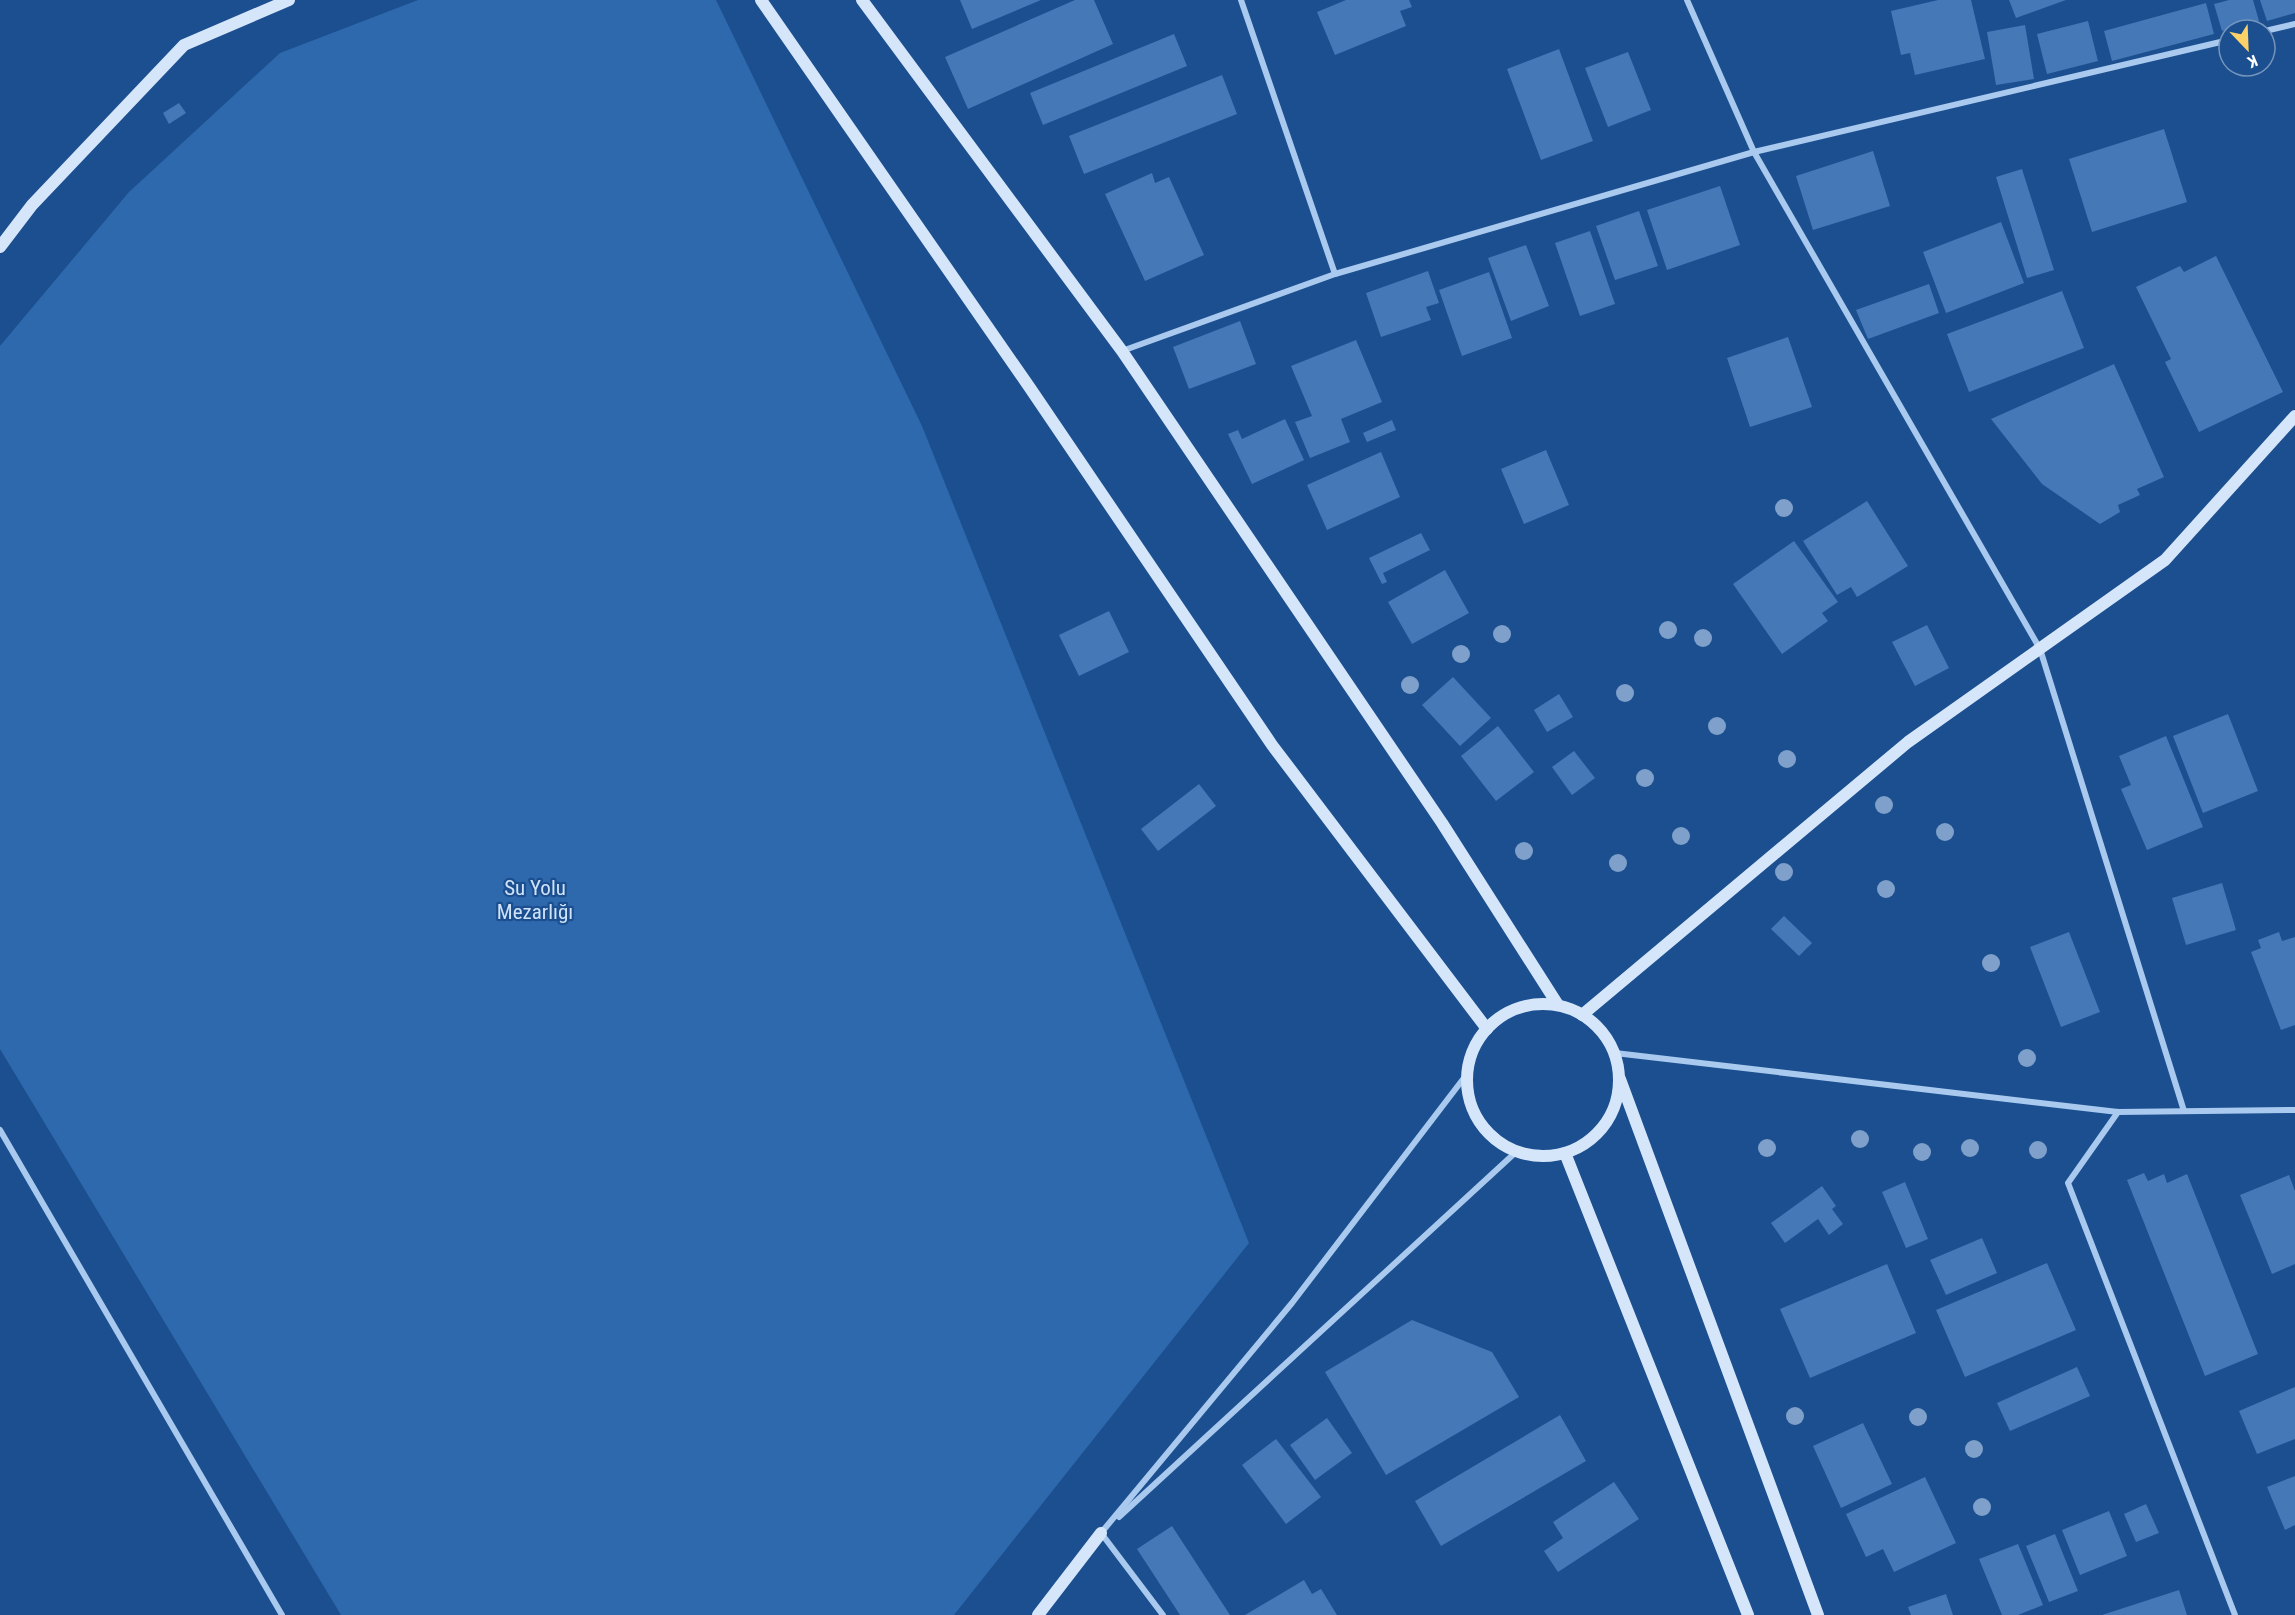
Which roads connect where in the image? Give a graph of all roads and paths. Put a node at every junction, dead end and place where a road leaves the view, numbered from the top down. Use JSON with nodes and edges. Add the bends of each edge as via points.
{"nodes":[{"id":1,"x":289,"y":0,"type":"edge"},
{"id":2,"x":761,"y":0,"type":"edge"},
{"id":3,"x":862,"y":0,"type":"edge"},
{"id":4,"x":1241,"y":0,"type":"edge"},
{"id":5,"x":1687,"y":0,"type":"edge"},
{"id":6,"x":2295,"y":24,"type":"edge"},
{"id":7,"x":2277,"y":29,"type":"edge"},
{"id":8,"x":2217,"y":43,"type":"edge"},
{"id":9,"x":1754,"y":152,"type":"junction"},
{"id":10,"x":0,"y":247,"type":"edge"},
{"id":11,"x":1335,"y":274,"type":"junction"},
{"id":12,"x":1122,"y":351,"type":"junction"},
{"id":13,"x":2295,"y":416,"type":"edge"},
{"id":14,"x":2040,"y":649,"type":"junction"},
{"id":15,"x":1558,"y":1005,"type":"junction"},
{"id":16,"x":1582,"y":1015,"type":"junction"},
{"id":17,"x":1487,"y":1029,"type":"junction"},
{"id":18,"x":1615,"y":1053,"type":"junction"},
{"id":19,"x":1467,"y":1074,"type":"junction"},
{"id":20,"x":1620,"y":1078,"type":"junction"},
{"id":21,"x":2295,"y":1110,"type":"edge"},
{"id":22,"x":2184,"y":1111,"type":"junction"},
{"id":23,"x":2118,"y":1112,"type":"junction"},
{"id":24,"x":0,"y":1130,"type":"edge"},
{"id":25,"x":1516,"y":1152,"type":"junction"},
{"id":26,"x":1564,"y":1153,"type":"junction"},
{"id":27,"x":1101,"y":1533,"type":"junction"},
{"id":28,"x":282,"y":1615,"type":"edge"},
{"id":29,"x":1038,"y":1615,"type":"edge"},
{"id":30,"x":1163,"y":1615,"type":"edge"},
{"id":31,"x":1748,"y":1615,"type":"edge"},
{"id":32,"x":1818,"y":1615,"type":"edge"},
{"id":33,"x":2235,"y":1615,"type":"edge"}],
"edges":[{"from":1,"to":10,"type":"street","via":[[184,45],[32,206]]},
{"from":2,"to":17,"type":"street","via":[[1272,745]]},
{"from":3,"to":12,"type":"street"},
{"from":4,"to":11,"type":"street"},
{"from":5,"to":9,"type":"street"},
{"from":6,"to":7,"type":"street"},
{"from":8,"to":9,"type":"street"},
{"from":9,"to":11,"type":"street"},
{"from":9,"to":14,"type":"street"},
{"from":11,"to":12,"type":"street"},
{"from":12,"to":15,"type":"street","via":[[1442,823]]},
{"from":13,"to":14,"type":"street","via":[[2165,560]]},
{"from":14,"to":16,"type":"street","via":[[1908,742]]},
{"from":14,"to":22,"type":"street"},
{"from":15,"to":16,"type":"street"},
{"from":15,"to":17,"type":"street","via":[[1532,1005],[1508,1013]]},
{"from":16,"to":18,"type":"street","via":[[1602,1031]]},
{"from":17,"to":19,"type":"street","via":[[1473,1050]]},
{"from":18,"to":20,"type":"street"},
{"from":18,"to":23,"type":"street"},
{"from":19,"to":25,"type":"street","via":[[1469,1098],[1478,1121],[1495,1139]]},
{"from":19,"to":27,"type":"street","via":[[1292,1303]]},
{"from":20,"to":26,"type":"street","via":[[1616,1104],[1605,1125],[1587,1143]]},
{"from":20,"to":32,"type":"street"},
{"from":21,"to":22,"type":"street"},
{"from":22,"to":23,"type":"street"},
{"from":23,"to":33,"type":"street","via":[[2068,1184]]},
{"from":24,"to":28,"type":"street"},
{"from":25,"to":26,"type":"street","via":[[1540,1157]]},
{"from":25,"to":27,"type":"street"},
{"from":26,"to":31,"type":"street"},
{"from":27,"to":29,"type":"street"},
{"from":27,"to":30,"type":"street"}]}
